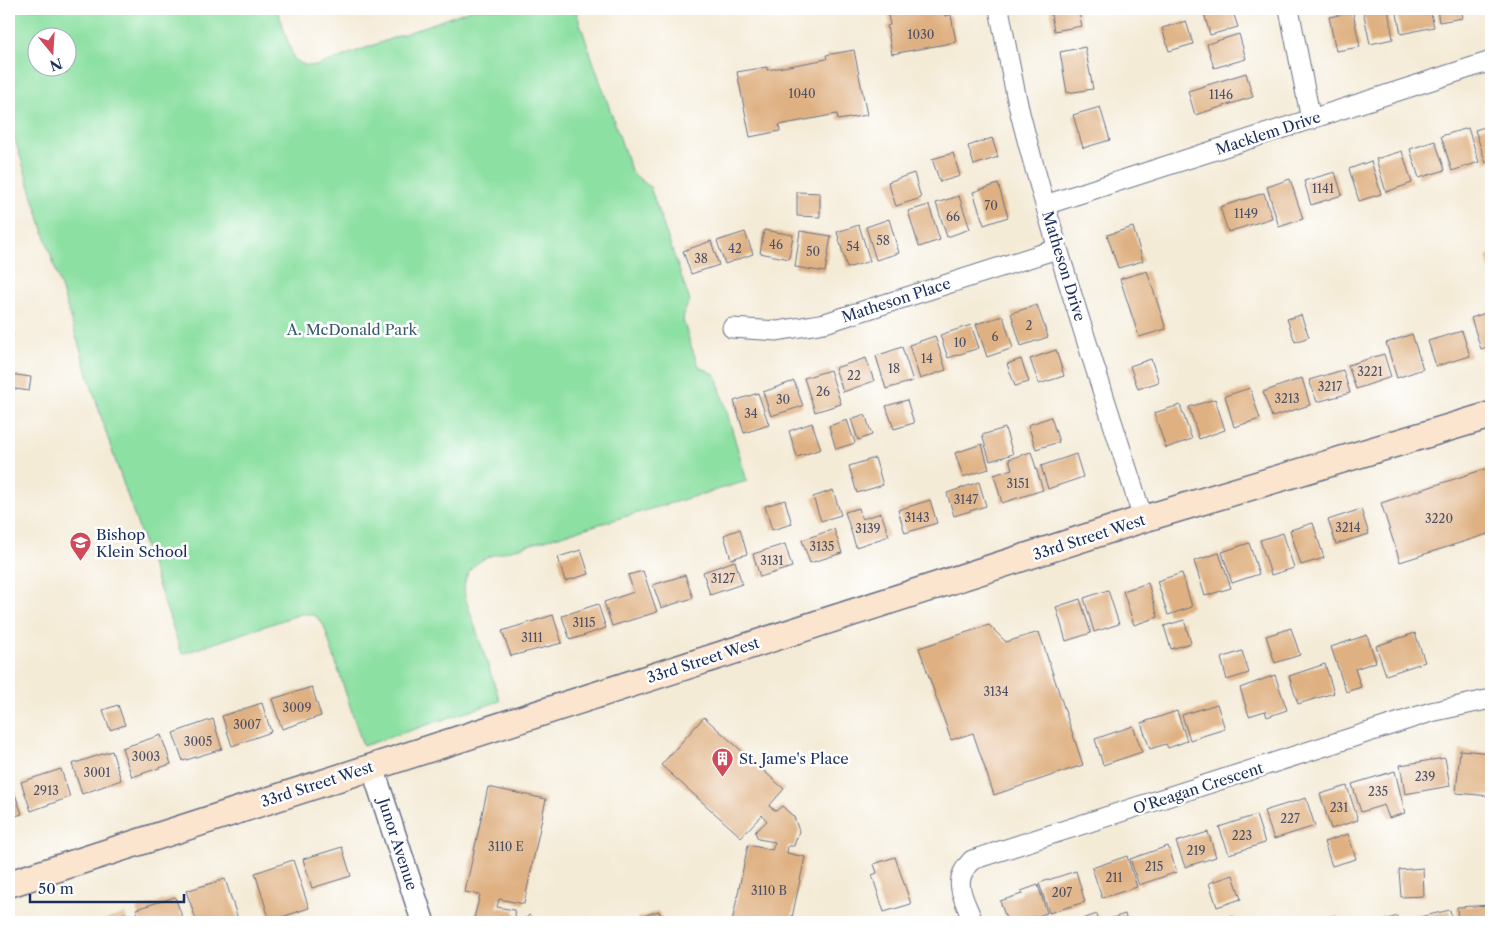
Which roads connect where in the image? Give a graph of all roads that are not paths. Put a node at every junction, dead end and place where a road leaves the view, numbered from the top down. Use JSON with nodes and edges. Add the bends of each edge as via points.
{"nodes":[{"id":1,"x":1000,"y":9,"type":"edge"},
{"id":2,"x":1289,"y":9,"type":"edge"},
{"id":3,"x":1491,"y":61,"type":"edge"},
{"id":4,"x":1311,"y":120,"type":"junction"},
{"id":5,"x":1045,"y":205,"type":"junction"},
{"id":6,"x":1057,"y":249,"type":"junction"},
{"id":7,"x":732,"y":328,"type":"dead end"},
{"id":8,"x":1491,"y":401,"type":"edge"},
{"id":9,"x":1491,"y":415,"type":"edge"},
{"id":10,"x":1399,"y":442,"type":"junction"},
{"id":11,"x":1143,"y":519,"type":"junction"},
{"id":12,"x":1491,"y":699,"type":"edge"},
{"id":13,"x":372,"y":766,"type":"junction"},
{"id":14,"x":9,"y":884,"type":"edge"},
{"id":15,"x":423,"y":922,"type":"edge"},
{"id":16,"x":973,"y":922,"type":"edge"}],
"edges":[{"from":1,"to":5,"type":"street","name":"Matheson Drive","via":[[1020,110]]},
{"from":2,"to":4,"type":"street"},
{"from":3,"to":4,"type":"street","name":"Macklem Drive"},
{"from":4,"to":5,"type":"street","name":"Macklem Drive"},
{"from":5,"to":6,"type":"street","name":"Matheson Drive"},
{"from":6,"to":7,"type":"street","name":"Matheson Place","via":[[825,324],[777,331]]},
{"from":6,"to":11,"type":"street","name":"Matheson Drive"},
{"from":8,"to":10,"type":"main road","name":"33rd Street West"},
{"from":9,"to":10,"type":"main road","name":"33rd Street West"},
{"from":10,"to":11,"type":"main road","name":"33rd Street West"},
{"from":11,"to":13,"type":"main road","name":"33rd Street West"},
{"from":12,"to":16,"type":"street","name":"O'Reagan Crescent","via":[[1431,712],[972,860],[963,869],[958,882]]},
{"from":13,"to":14,"type":"main road","name":"33rd Street West"},
{"from":13,"to":15,"type":"street","name":"Junor Avenue"}]}
